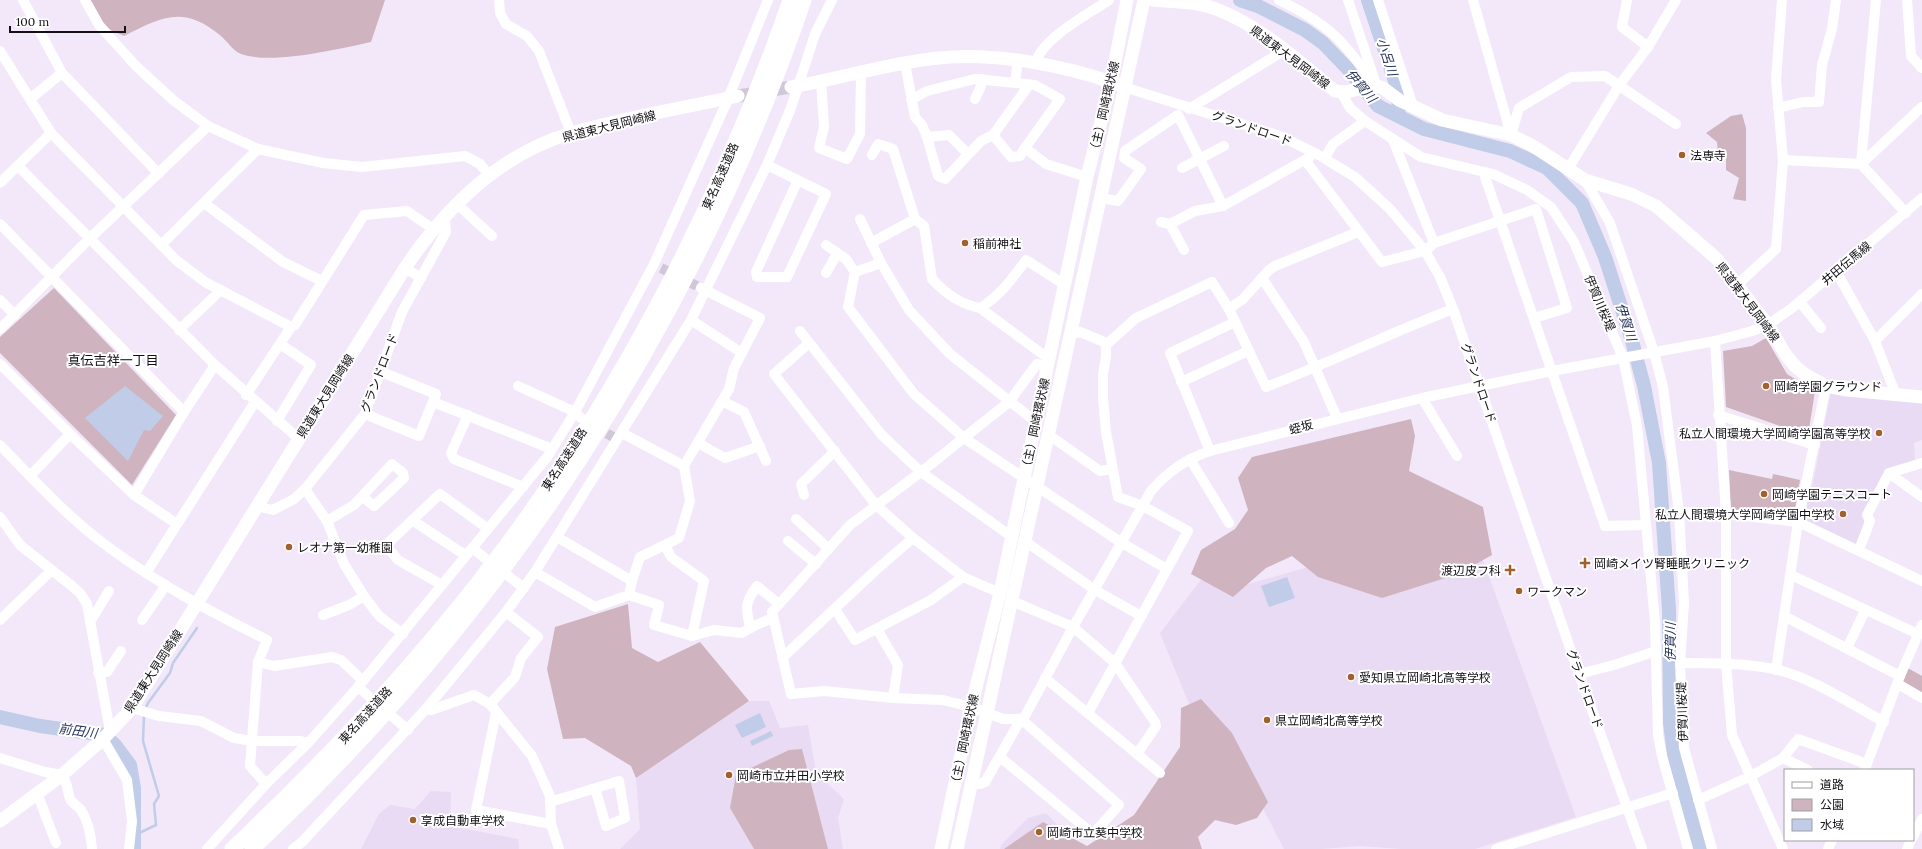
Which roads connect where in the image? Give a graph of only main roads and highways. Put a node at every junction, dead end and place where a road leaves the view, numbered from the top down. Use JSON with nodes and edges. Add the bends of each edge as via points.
{"nodes":[{"id":1,"x":790,"y":0,"type":"edge"},
{"id":2,"x":804,"y":0,"type":"edge"},
{"id":3,"x":1127,"y":0,"type":"edge"},
{"id":4,"x":1144,"y":0,"type":"edge"},
{"id":5,"x":1152,"y":0,"type":"edge"},
{"id":6,"x":1110,"y":82,"type":"junction"},
{"id":7,"x":794,"y":86,"type":"tunnel mouth"},
{"id":8,"x":1124,"y":87,"type":"junction"},
{"id":9,"x":733,"y":97,"type":"tunnel mouth"},
{"id":10,"x":1922,"y":397,"type":"edge"},
{"id":11,"x":0,"y":821,"type":"edge"},
{"id":12,"x":232,"y":849,"type":"edge"},
{"id":13,"x":252,"y":849,"type":"edge"},
{"id":14,"x":941,"y":849,"type":"edge"},
{"id":15,"x":957,"y":849,"type":"edge"}],
"edges":[{"from":1,"to":12,"type":"highway","name":"東名高速道路","via":[[752,103],[692,236],[652,313],[578,439],[483,575],[436,634],[343,740]]},
{"from":2,"to":13,"type":"highway","name":"東名高速道路","via":[[764,108],[704,243],[627,386],[589,446],[537,523],[447,643],[354,748]]},
{"from":3,"to":6,"type":"main road","name":"（主）岡崎環状線"},
{"from":4,"to":8,"type":"main road","name":"（主）岡崎環状線"},
{"from":5,"to":10,"type":"main road","name":"県道東大見岡崎線","via":[[1216,9],[1285,50],[1335,91],[1379,87],[1399,100],[1442,120],[1512,135],[1585,180],[1631,194],[1656,206],[1717,259],[1768,324],[1796,367],[1815,381],[1847,390]]},
{"from":6,"to":7,"type":"main road","via":[[1036,62],[965,56],[905,63]]},
{"from":6,"to":8,"type":"main road"},
{"from":6,"to":14,"type":"main road","name":"（主）岡崎環状線","via":[[1087,177],[1000,593],[971,707]]},
{"from":8,"to":15,"type":"main road","name":"（主）岡崎環状線"},
{"from":9,"to":11,"type":"main road","name":"県道東大見岡崎線","via":[[570,133],[528,151],[489,175],[458,204],[434,229],[405,268],[132,708],[62,775]]}]}
